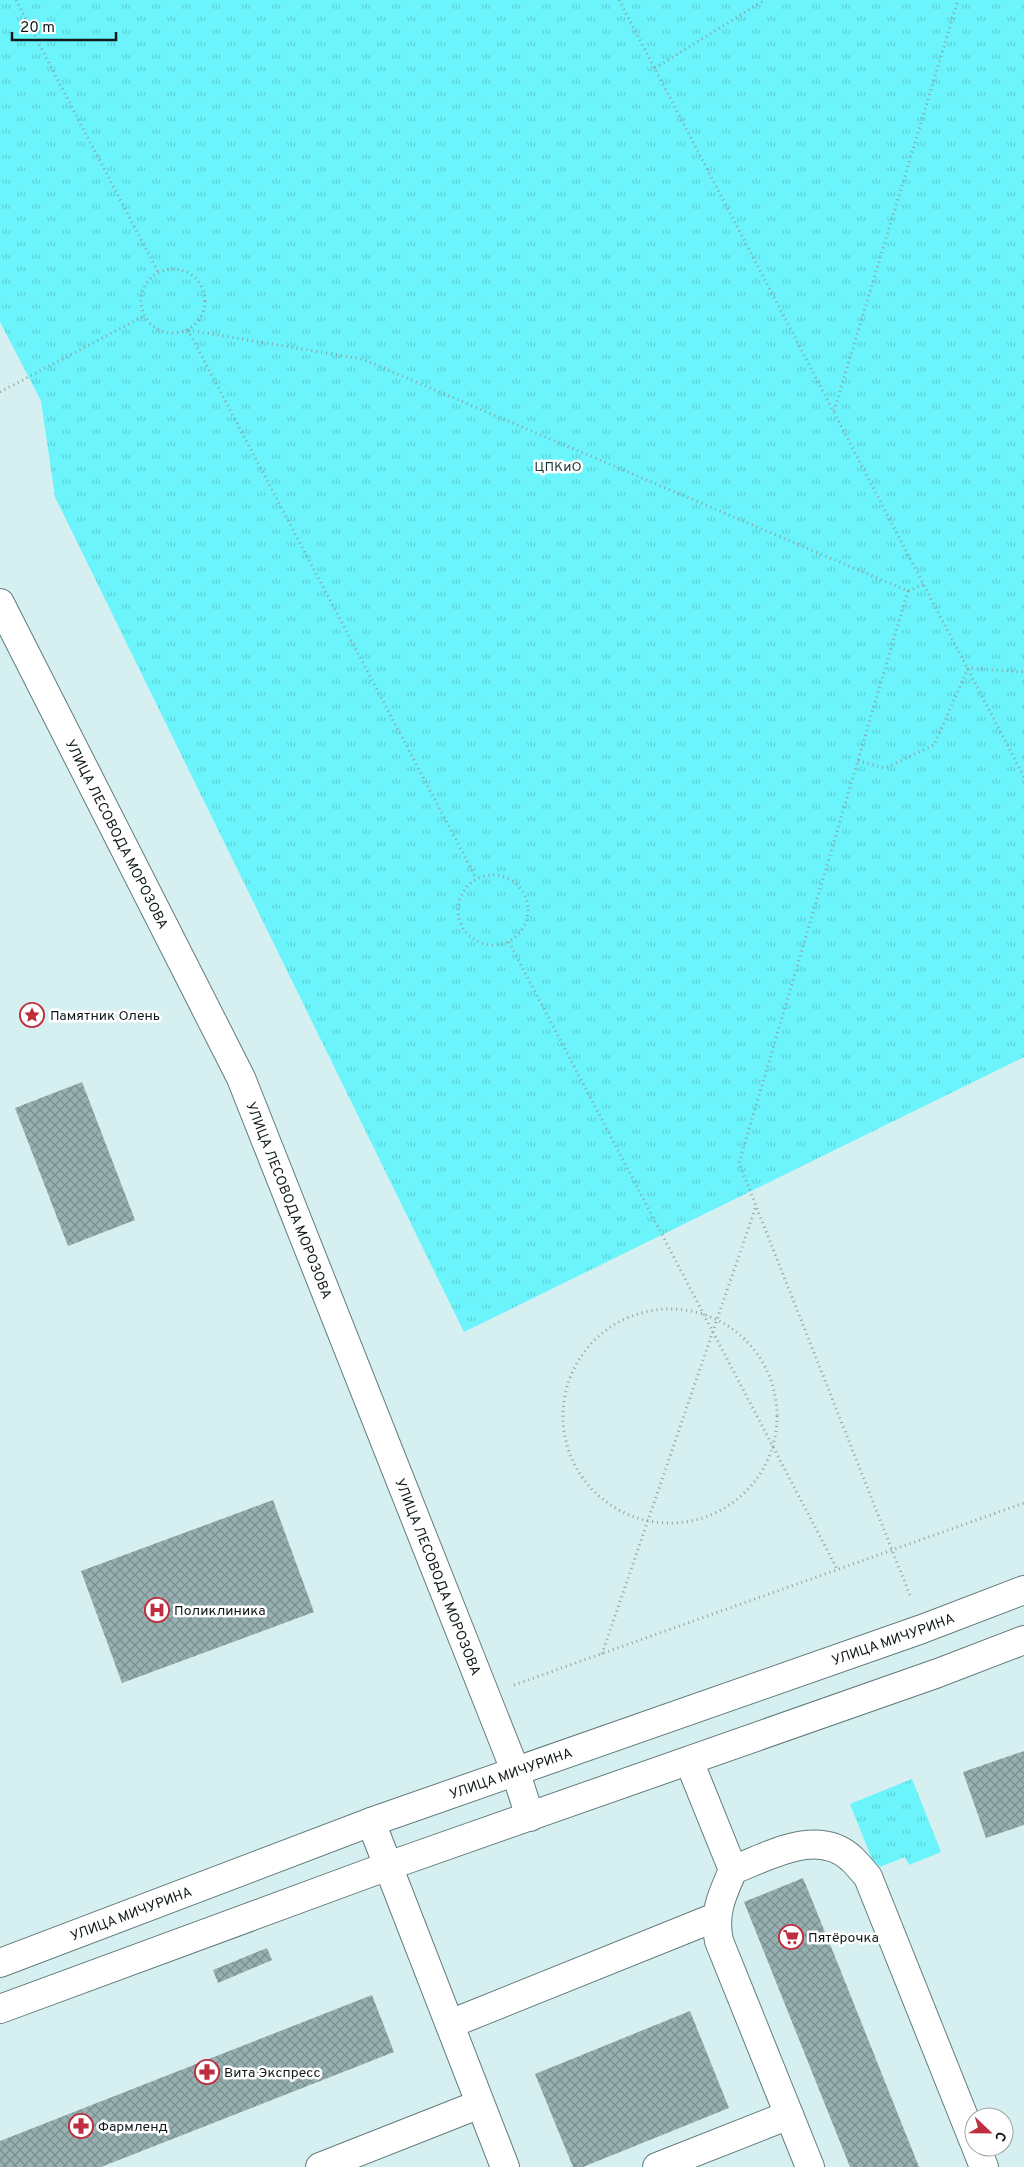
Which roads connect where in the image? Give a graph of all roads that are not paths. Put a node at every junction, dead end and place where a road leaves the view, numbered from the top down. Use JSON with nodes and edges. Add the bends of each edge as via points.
{"nodes":[{"id":1,"x":0,"y":603,"type":"edge"},
{"id":2,"x":1024,"y":1590,"type":"edge"},
{"id":3,"x":1024,"y":1640,"type":"edge"},
{"id":4,"x":689,"y":1761,"type":"junction"},
{"id":5,"x":515,"y":1770,"type":"junction"},
{"id":6,"x":530,"y":1818,"type":"junction"},
{"id":7,"x":371,"y":1822,"type":"junction"},
{"id":8,"x":388,"y":1866,"type":"junction"},
{"id":9,"x":733,"y":1870,"type":"junction"},
{"id":10,"x":716,"y":1917,"type":"junction"},
{"id":11,"x":0,"y":1963,"type":"edge"},
{"id":12,"x":0,"y":2010,"type":"edge"},
{"id":13,"x":450,"y":2024,"type":"junction"},
{"id":14,"x":480,"y":2104,"type":"junction"},
{"id":15,"x":789,"y":2115,"type":"junction"},
{"id":16,"x":964,"y":2117,"type":"edge"},
{"id":17,"x":320,"y":2167,"type":"edge"},
{"id":18,"x":505,"y":2167,"type":"edge"},
{"id":19,"x":657,"y":2167,"type":"edge"},
{"id":20,"x":810,"y":2167,"type":"edge"}],
"edges":[{"from":1,"to":5,"type":"street","name":"УЛИЦА ЛЕСОВОДА МОРОЗОВА","via":[[241,1078]]},
{"from":2,"to":5,"type":"street","name":"УЛИЦА МИЧУРИНА","via":[[922,1629]]},
{"from":3,"to":4,"type":"street"},
{"from":4,"to":6,"type":"street"},
{"from":4,"to":9,"type":"street"},
{"from":5,"to":6,"type":"street","name":"УЛИЦА ЛЕСОВОДА МОРОЗОВА"},
{"from":5,"to":7,"type":"street","name":"УЛИЦА МИЧУРИНА"},
{"from":6,"to":8,"type":"street"},
{"from":7,"to":8,"type":"street"},
{"from":7,"to":11,"type":"street","name":"УЛИЦА МИЧУРИНА"},
{"from":8,"to":12,"type":"street"},
{"from":8,"to":13,"type":"street"},
{"from":9,"to":10,"type":"street"},
{"from":9,"to":16,"type":"street","via":[[790,1847],[813,1844],[835,1849],[857,1864],[868,1877]]},
{"from":10,"to":13,"type":"street"},
{"from":10,"to":15,"type":"street","via":[[719,1941]]},
{"from":13,"to":14,"type":"street"},
{"from":14,"to":17,"type":"street"},
{"from":14,"to":18,"type":"street"},
{"from":15,"to":19,"type":"street"},
{"from":15,"to":20,"type":"street"}]}
